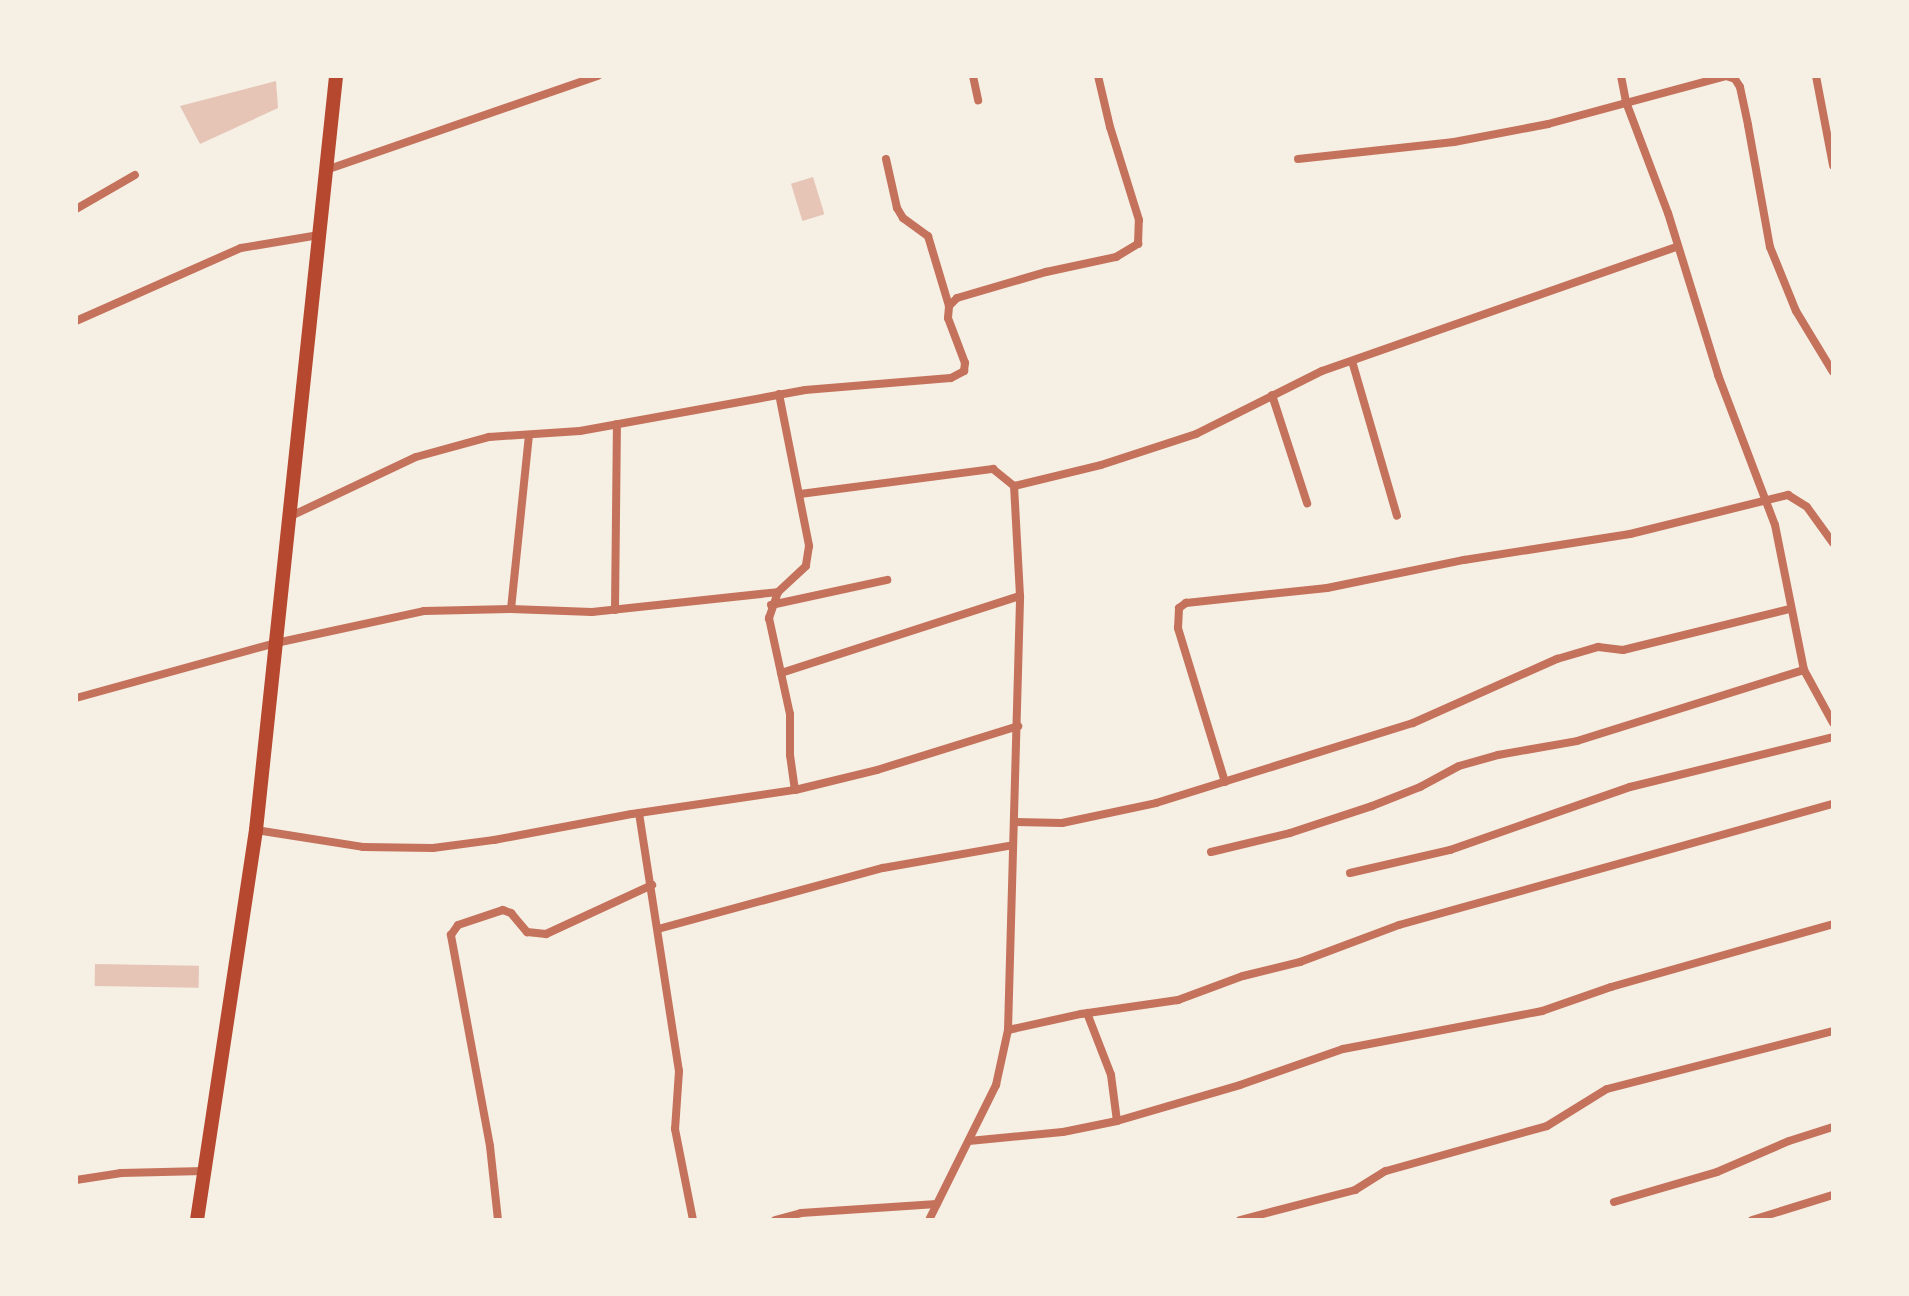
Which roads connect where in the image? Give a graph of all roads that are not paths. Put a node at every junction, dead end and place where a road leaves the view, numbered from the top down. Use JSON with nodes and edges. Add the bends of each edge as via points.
{"nodes":[{"id":1,"x":336,"y":76,"type":"edge"},
{"id":2,"x":598,"y":76,"type":"edge"},
{"id":3,"x":973,"y":76,"type":"edge"},
{"id":4,"x":1098,"y":76,"type":"edge"},
{"id":5,"x":1621,"y":76,"type":"edge"},
{"id":6,"x":1746,"y":76,"type":"edge"},
{"id":7,"x":1816,"y":76,"type":"edge"},
{"id":8,"x":1710,"y":78,"type":"edge"},
{"id":9,"x":1735,"y":79,"type":"junction"},
{"id":10,"x":978,"y":100,"type":"dead end"},
{"id":11,"x":1626,"y":102,"type":"junction"},
{"id":12,"x":886,"y":159,"type":"dead end"},
{"id":13,"x":1298,"y":159,"type":"dead end"},
{"id":14,"x":1833,"y":165,"type":"edge"},
{"id":15,"x":326,"y":170,"type":"junction"},
{"id":16,"x":135,"y":175,"type":"dead end"},
{"id":17,"x":76,"y":209,"type":"edge"},
{"id":18,"x":319,"y":235,"type":"junction"},
{"id":19,"x":1677,"y":247,"type":"junction"},
{"id":20,"x":949,"y":306,"type":"junction"},
{"id":21,"x":76,"y":321,"type":"edge"},
{"id":22,"x":1352,"y":361,"type":"junction"},
{"id":23,"x":1833,"y":372,"type":"edge"},
{"id":24,"x":779,"y":394,"type":"junction"},
{"id":25,"x":1272,"y":395,"type":"junction"},
{"id":26,"x":617,"y":424,"type":"junction"},
{"id":27,"x":529,"y":436,"type":"junction"},
{"id":28,"x":1014,"y":486,"type":"junction"},
{"id":29,"x":800,"y":494,"type":"junction"},
{"id":30,"x":1767,"y":499,"type":"junction"},
{"id":31,"x":1307,"y":503,"type":"dead end"},
{"id":32,"x":1397,"y":516,"type":"dead end"},
{"id":33,"x":289,"y":517,"type":"junction"},
{"id":34,"x":1833,"y":543,"type":"edge"},
{"id":35,"x":887,"y":580,"type":"dead end"},
{"id":36,"x":778,"y":592,"type":"junction"},
{"id":37,"x":1020,"y":596,"type":"junction"},
{"id":38,"x":771,"y":605,"type":"junction"},
{"id":39,"x":511,"y":609,"type":"junction"},
{"id":40,"x":1790,"y":609,"type":"junction"},
{"id":41,"x":615,"y":610,"type":"junction"},
{"id":42,"x":276,"y":643,"type":"junction"},
{"id":43,"x":1804,"y":670,"type":"junction"},
{"id":44,"x":781,"y":673,"type":"junction"},
{"id":45,"x":76,"y":698,"type":"edge"},
{"id":46,"x":1833,"y":723,"type":"edge"},
{"id":47,"x":1018,"y":726,"type":"junction"},
{"id":48,"x":1833,"y":737,"type":"edge"},
{"id":49,"x":1225,"y":782,"type":"junction"},
{"id":50,"x":795,"y":790,"type":"junction"},
{"id":51,"x":1833,"y":804,"type":"edge"},
{"id":52,"x":639,"y":813,"type":"junction"},
{"id":53,"x":1014,"y":822,"type":"junction"},
{"id":54,"x":256,"y":830,"type":"junction"},
{"id":55,"x":1013,"y":845,"type":"junction"},
{"id":56,"x":1211,"y":852,"type":"dead end"},
{"id":57,"x":1350,"y":873,"type":"dead end"},
{"id":58,"x":652,"y":885,"type":"junction"},
{"id":59,"x":1833,"y":924,"type":"edge"},
{"id":60,"x":658,"y":929,"type":"junction"},
{"id":61,"x":1087,"y":1013,"type":"junction"},
{"id":62,"x":1008,"y":1030,"type":"junction"},
{"id":63,"x":1833,"y":1031,"type":"edge"},
{"id":64,"x":1117,"y":1121,"type":"junction"},
{"id":65,"x":1833,"y":1127,"type":"edge"},
{"id":66,"x":969,"y":1141,"type":"junction"},
{"id":67,"x":204,"y":1171,"type":"junction"},
{"id":68,"x":76,"y":1180,"type":"edge"},
{"id":69,"x":1833,"y":1195,"type":"edge"},
{"id":70,"x":1614,"y":1202,"type":"dead end"},
{"id":71,"x":937,"y":1204,"type":"junction"},
{"id":72,"x":197,"y":1220,"type":"edge"},
{"id":73,"x":498,"y":1220,"type":"edge"},
{"id":74,"x":693,"y":1220,"type":"edge"},
{"id":75,"x":775,"y":1220,"type":"edge"},
{"id":76,"x":929,"y":1220,"type":"edge"},
{"id":77,"x":1240,"y":1220,"type":"edge"},
{"id":78,"x":1752,"y":1220,"type":"edge"}],
"edges":[{"from":1,"to":15,"type":"main road"},
{"from":2,"to":15,"type":"street"},
{"from":3,"to":10,"type":"street"},
{"from":4,"to":20,"type":"street","via":[[1139,220],[1138,244],[1116,257],[986,289]]},
{"from":5,"to":11,"type":"street"},
{"from":6,"to":9,"type":"street"},
{"from":7,"to":14,"type":"street"},
{"from":8,"to":9,"type":"street"},
{"from":8,"to":11,"type":"street"},
{"from":9,"to":23,"type":"street","via":[[1770,247],[1796,311]]},
{"from":11,"to":13,"type":"street","via":[[1454,142]]},
{"from":11,"to":19,"type":"street"},
{"from":12,"to":20,"type":"street","via":[[897,208],[928,236]]},
{"from":15,"to":18,"type":"main road"},
{"from":16,"to":17,"type":"street"},
{"from":18,"to":21,"type":"street","via":[[241,248]]},
{"from":18,"to":33,"type":"main road"},
{"from":19,"to":22,"type":"street"},
{"from":19,"to":30,"type":"street","via":[[1718,375]]},
{"from":20,"to":24,"type":"street","via":[[948,318],[965,363],[964,371],[951,378]]},
{"from":22,"to":25,"type":"street"},
{"from":22,"to":32,"type":"street"},
{"from":24,"to":26,"type":"street"},
{"from":24,"to":29,"type":"street"},
{"from":25,"to":28,"type":"street","via":[[1196,434]]},
{"from":25,"to":31,"type":"street"},
{"from":26,"to":27,"type":"street"},
{"from":26,"to":41,"type":"street"},
{"from":27,"to":33,"type":"street","via":[[489,437],[416,457]]},
{"from":27,"to":39,"type":"street"},
{"from":28,"to":29,"type":"street","via":[[993,469]]},
{"from":28,"to":37,"type":"street"},
{"from":29,"to":36,"type":"street","via":[[808,533],[806,566]]},
{"from":30,"to":34,"type":"street","via":[[1796,499]]},
{"from":30,"to":40,"type":"street"},
{"from":30,"to":49,"type":"street","via":[[1630,534],[1327,588],[1186,603],[1179,608],[1178,628]]},
{"from":33,"to":42,"type":"main road"},
{"from":35,"to":38,"type":"street"},
{"from":36,"to":38,"type":"street"},
{"from":36,"to":41,"type":"street"},
{"from":37,"to":44,"type":"street"},
{"from":37,"to":47,"type":"street"},
{"from":38,"to":44,"type":"street"},
{"from":39,"to":41,"type":"street"},
{"from":39,"to":42,"type":"street","via":[[424,611]]},
{"from":40,"to":43,"type":"street"},
{"from":40,"to":49,"type":"street","via":[[1623,650],[1598,647],[1557,659],[1413,723]]},
{"from":42,"to":45,"type":"street"},
{"from":42,"to":54,"type":"main road"},
{"from":43,"to":46,"type":"street"},
{"from":43,"to":56,"type":"street","via":[[1577,741],[1459,766],[1372,806]]},
{"from":44,"to":50,"type":"street","via":[[790,714]]},
{"from":47,"to":50,"type":"street"},
{"from":47,"to":53,"type":"street"},
{"from":48,"to":57,"type":"street","via":[[1630,787],[1450,850]]},
{"from":49,"to":53,"type":"street","via":[[1062,823]]},
{"from":50,"to":52,"type":"street"},
{"from":51,"to":61,"type":"street","via":[[1399,925],[1178,1000]]},
{"from":52,"to":54,"type":"street","via":[[433,848],[363,847]]},
{"from":52,"to":58,"type":"street"},
{"from":53,"to":55,"type":"street"},
{"from":54,"to":67,"type":"main road"},
{"from":55,"to":60,"type":"street","via":[[883,868]]},
{"from":55,"to":62,"type":"street"},
{"from":58,"to":60,"type":"street"},
{"from":58,"to":73,"type":"street","via":[[546,934],[527,932],[503,910],[458,925],[451,935],[490,1146]]},
{"from":59,"to":64,"type":"street","via":[[1542,1011],[1343,1049]]},
{"from":60,"to":74,"type":"street","via":[[679,1071],[675,1129]]},
{"from":61,"to":62,"type":"street"},
{"from":61,"to":64,"type":"street","via":[[1111,1075]]},
{"from":62,"to":66,"type":"street","via":[[996,1085]]},
{"from":63,"to":77,"type":"street","via":[[1607,1089],[1559,1122],[1386,1171],[1355,1190]]},
{"from":64,"to":66,"type":"street"},
{"from":65,"to":70,"type":"street","via":[[1717,1172]]},
{"from":66,"to":71,"type":"street"},
{"from":67,"to":68,"type":"street"},
{"from":67,"to":72,"type":"main road"},
{"from":69,"to":78,"type":"street"},
{"from":71,"to":75,"type":"street","via":[[801,1213]]},
{"from":71,"to":76,"type":"street"}]}
